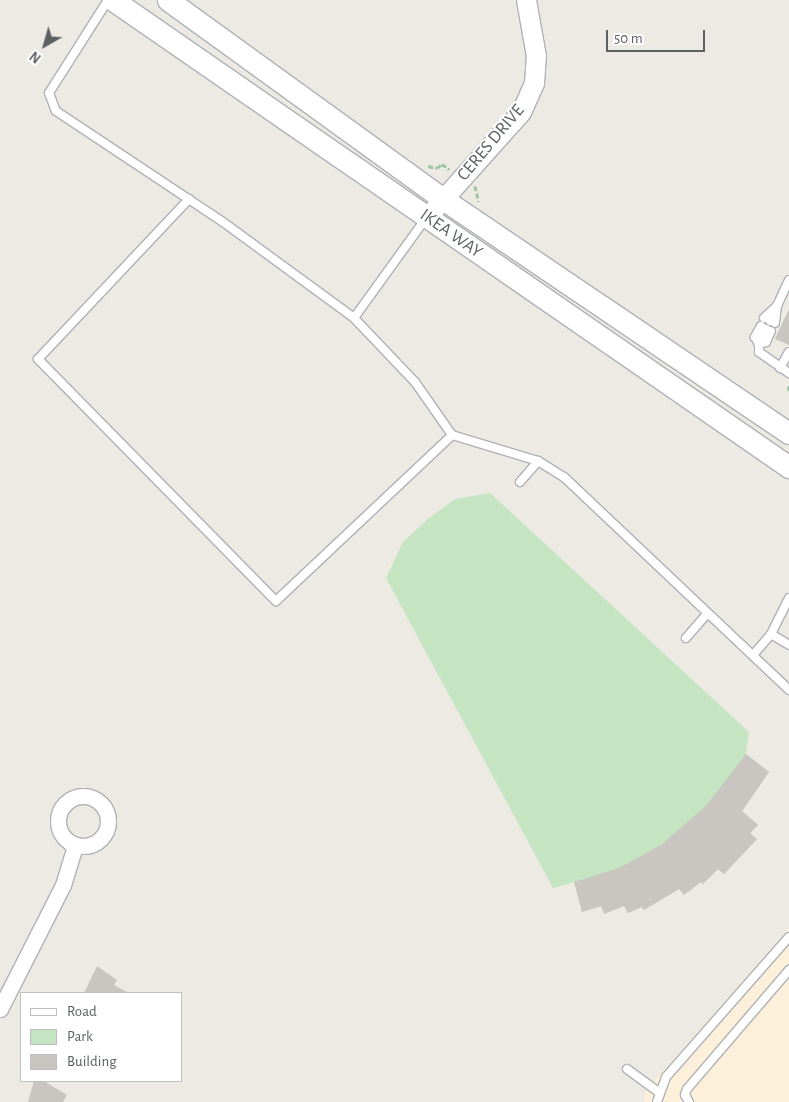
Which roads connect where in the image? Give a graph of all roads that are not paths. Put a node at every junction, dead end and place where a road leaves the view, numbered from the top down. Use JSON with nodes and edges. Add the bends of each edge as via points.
{"nodes":[{"id":1,"x":108,"y":0,"type":"edge"},
{"id":2,"x":113,"y":0,"type":"edge"},
{"id":3,"x":168,"y":0,"type":"edge"},
{"id":4,"x":526,"y":0,"type":"edge"},
{"id":5,"x":189,"y":199,"type":"junction"},
{"id":6,"x":442,"y":199,"type":"junction"},
{"id":7,"x":427,"y":217,"type":"junction"},
{"id":8,"x":789,"y":280,"type":"edge"},
{"id":9,"x":354,"y":318,"type":"junction"},
{"id":10,"x":768,"y":325,"type":"junction"},
{"id":11,"x":759,"y":344,"type":"junction"},
{"id":12,"x":789,"y":352,"type":"edge"},
{"id":13,"x":780,"y":368,"type":"junction"},
{"id":14,"x":789,"y":373,"type":"edge"},
{"id":15,"x":789,"y":434,"type":"edge"},
{"id":16,"x":452,"y":435,"type":"junction"},
{"id":17,"x":538,"y":461,"type":"junction"},
{"id":18,"x":789,"y":467,"type":"edge"},
{"id":19,"x":520,"y":482,"type":"dead end"},
{"id":20,"x":789,"y":598,"type":"edge"},
{"id":21,"x":708,"y":613,"type":"junction"},
{"id":22,"x":771,"y":634,"type":"junction"},
{"id":23,"x":686,"y":638,"type":"dead end"},
{"id":24,"x":789,"y":645,"type":"edge"},
{"id":25,"x":753,"y":655,"type":"junction"},
{"id":26,"x":789,"y":690,"type":"edge"},
{"id":27,"x":75,"y":846,"type":"dead end"},
{"id":28,"x":789,"y":937,"type":"edge"},
{"id":29,"x":789,"y":970,"type":"edge"},
{"id":30,"x":0,"y":1009,"type":"edge"},
{"id":31,"x":628,"y":1069,"type":"dead end"},
{"id":32,"x":659,"y":1092,"type":"junction"},
{"id":33,"x":657,"y":1102,"type":"edge"},
{"id":34,"x":689,"y":1102,"type":"edge"}],
"edges":[{"from":1,"to":5,"type":"lane","via":[[49,93],[50,102],[56,111]]},
{"from":2,"to":7,"type":"main road","name":"IKEA WAY"},
{"from":3,"to":6,"type":"main road","name":"IKEA WAY"},
{"from":4,"to":6,"type":"street","name":"CERES DRIVE","via":[[536,56],[534,83],[521,112]]},
{"from":5,"to":9,"type":"lane"},
{"from":5,"to":16,"type":"lane","via":[[38,359],[276,601]]},
{"from":6,"to":7,"type":"street","name":"CERES DRIVE"},
{"from":6,"to":15,"type":"main road","name":"IKEA WAY"},
{"from":7,"to":9,"type":"lane"},
{"from":7,"to":18,"type":"main road","name":"IKEA WAY"},
{"from":8,"to":10,"type":"lane"},
{"from":9,"to":16,"type":"lane","via":[[414,382]]},
{"from":10,"to":11,"type":"lane","via":[[766,342]]},
{"from":10,"to":11,"type":"lane","via":[[755,336]]},
{"from":11,"to":13,"type":"lane","via":[[759,352]]},
{"from":12,"to":13,"type":"lane"},
{"from":13,"to":14,"type":"lane"},
{"from":16,"to":17,"type":"lane"},
{"from":17,"to":19,"type":"lane"},
{"from":17,"to":21,"type":"lane","via":[[564,477]]},
{"from":20,"to":22,"type":"lane"},
{"from":21,"to":23,"type":"lane"},
{"from":21,"to":25,"type":"lane"},
{"from":22,"to":24,"type":"lane"},
{"from":22,"to":25,"type":"lane"},
{"from":25,"to":26,"type":"lane"},
{"from":27,"to":30,"type":"street","via":[[63,886]]},
{"from":28,"to":32,"type":"lane","via":[[666,1077]]},
{"from":29,"to":34,"type":"lane","via":[[686,1089]]},
{"from":31,"to":32,"type":"lane"},
{"from":32,"to":33,"type":"lane"}]}
